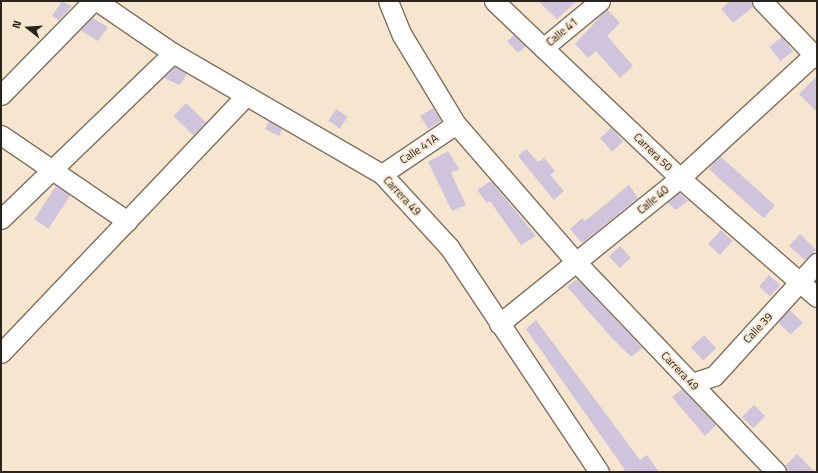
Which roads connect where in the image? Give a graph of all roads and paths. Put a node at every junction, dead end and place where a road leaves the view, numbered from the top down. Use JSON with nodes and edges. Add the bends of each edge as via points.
{"nodes":[{"id":1,"x":93,"y":1,"type":"edge"},
{"id":2,"x":97,"y":1,"type":"edge"},
{"id":3,"x":388,"y":1,"type":"edge"},
{"id":4,"x":494,"y":1,"type":"edge"},
{"id":5,"x":600,"y":1,"type":"edge"},
{"id":6,"x":762,"y":1,"type":"edge"},
{"id":7,"x":543,"y":48,"type":"junction"},
{"id":8,"x":173,"y":53,"type":"junction"},
{"id":9,"x":816,"y":55,"type":"edge"},
{"id":10,"x":1,"y":95,"type":"edge"},
{"id":11,"x":246,"y":96,"type":"junction"},
{"id":12,"x":456,"y":124,"type":"junction"},
{"id":13,"x":1,"y":135,"type":"edge"},
{"id":14,"x":52,"y":169,"type":"junction"},
{"id":15,"x":382,"y":174,"type":"junction"},
{"id":16,"x":680,"y":178,"type":"junction"},
{"id":17,"x":1,"y":219,"type":"edge"},
{"id":18,"x":126,"y":221,"type":"junction"},
{"id":19,"x":577,"y":263,"type":"junction"},
{"id":20,"x":817,"y":263,"type":"edge"},
{"id":21,"x":802,"y":281,"type":"junction"},
{"id":22,"x":817,"y":297,"type":"edge"},
{"id":23,"x":499,"y":324,"type":"junction"},
{"id":24,"x":4,"y":344,"type":"edge"},
{"id":25,"x":692,"y":383,"type":"junction"},
{"id":26,"x":599,"y":472,"type":"edge"},
{"id":27,"x":776,"y":472,"type":"edge"}],
"edges":[{"from":1,"to":10,"type":"street"},
{"from":2,"to":8,"type":"street","name":"Carrera 49"},
{"from":3,"to":12,"type":"street","name":"Carrera 49","via":[[402,34]]},
{"from":4,"to":7,"type":"street","name":"Carrera 50"},
{"from":5,"to":7,"type":"street","name":"Calle 41"},
{"from":6,"to":9,"type":"street"},
{"from":7,"to":16,"type":"street","name":"Carrera 50"},
{"from":8,"to":11,"type":"street","name":"Carrera 49"},
{"from":8,"to":14,"type":"street"},
{"from":9,"to":16,"type":"street","name":"Calle 40"},
{"from":11,"to":15,"type":"street","name":"Carrera 49"},
{"from":11,"to":18,"type":"street"},
{"from":12,"to":15,"type":"street","name":"Calle 41A"},
{"from":12,"to":19,"type":"street","name":"Carrera 49"},
{"from":13,"to":14,"type":"street"},
{"from":14,"to":17,"type":"street"},
{"from":14,"to":18,"type":"street"},
{"from":15,"to":23,"type":"street","name":"Carrera 49","via":[[449,247]]},
{"from":16,"to":19,"type":"street","name":"Calle 40"},
{"from":16,"to":21,"type":"street","name":"Carrera 50"},
{"from":18,"to":24,"type":"street"},
{"from":19,"to":23,"type":"street","name":"Calle 40"},
{"from":19,"to":25,"type":"street","name":"Carrera 49"},
{"from":20,"to":21,"type":"street","name":"Calle 39"},
{"from":21,"to":22,"type":"street","name":"Carrera 50"},
{"from":21,"to":25,"type":"street","name":"Calle 39","via":[[714,376]]},
{"from":23,"to":26,"type":"street","name":"Carrera 49"},
{"from":25,"to":27,"type":"street","name":"Carrera 49"}]}
